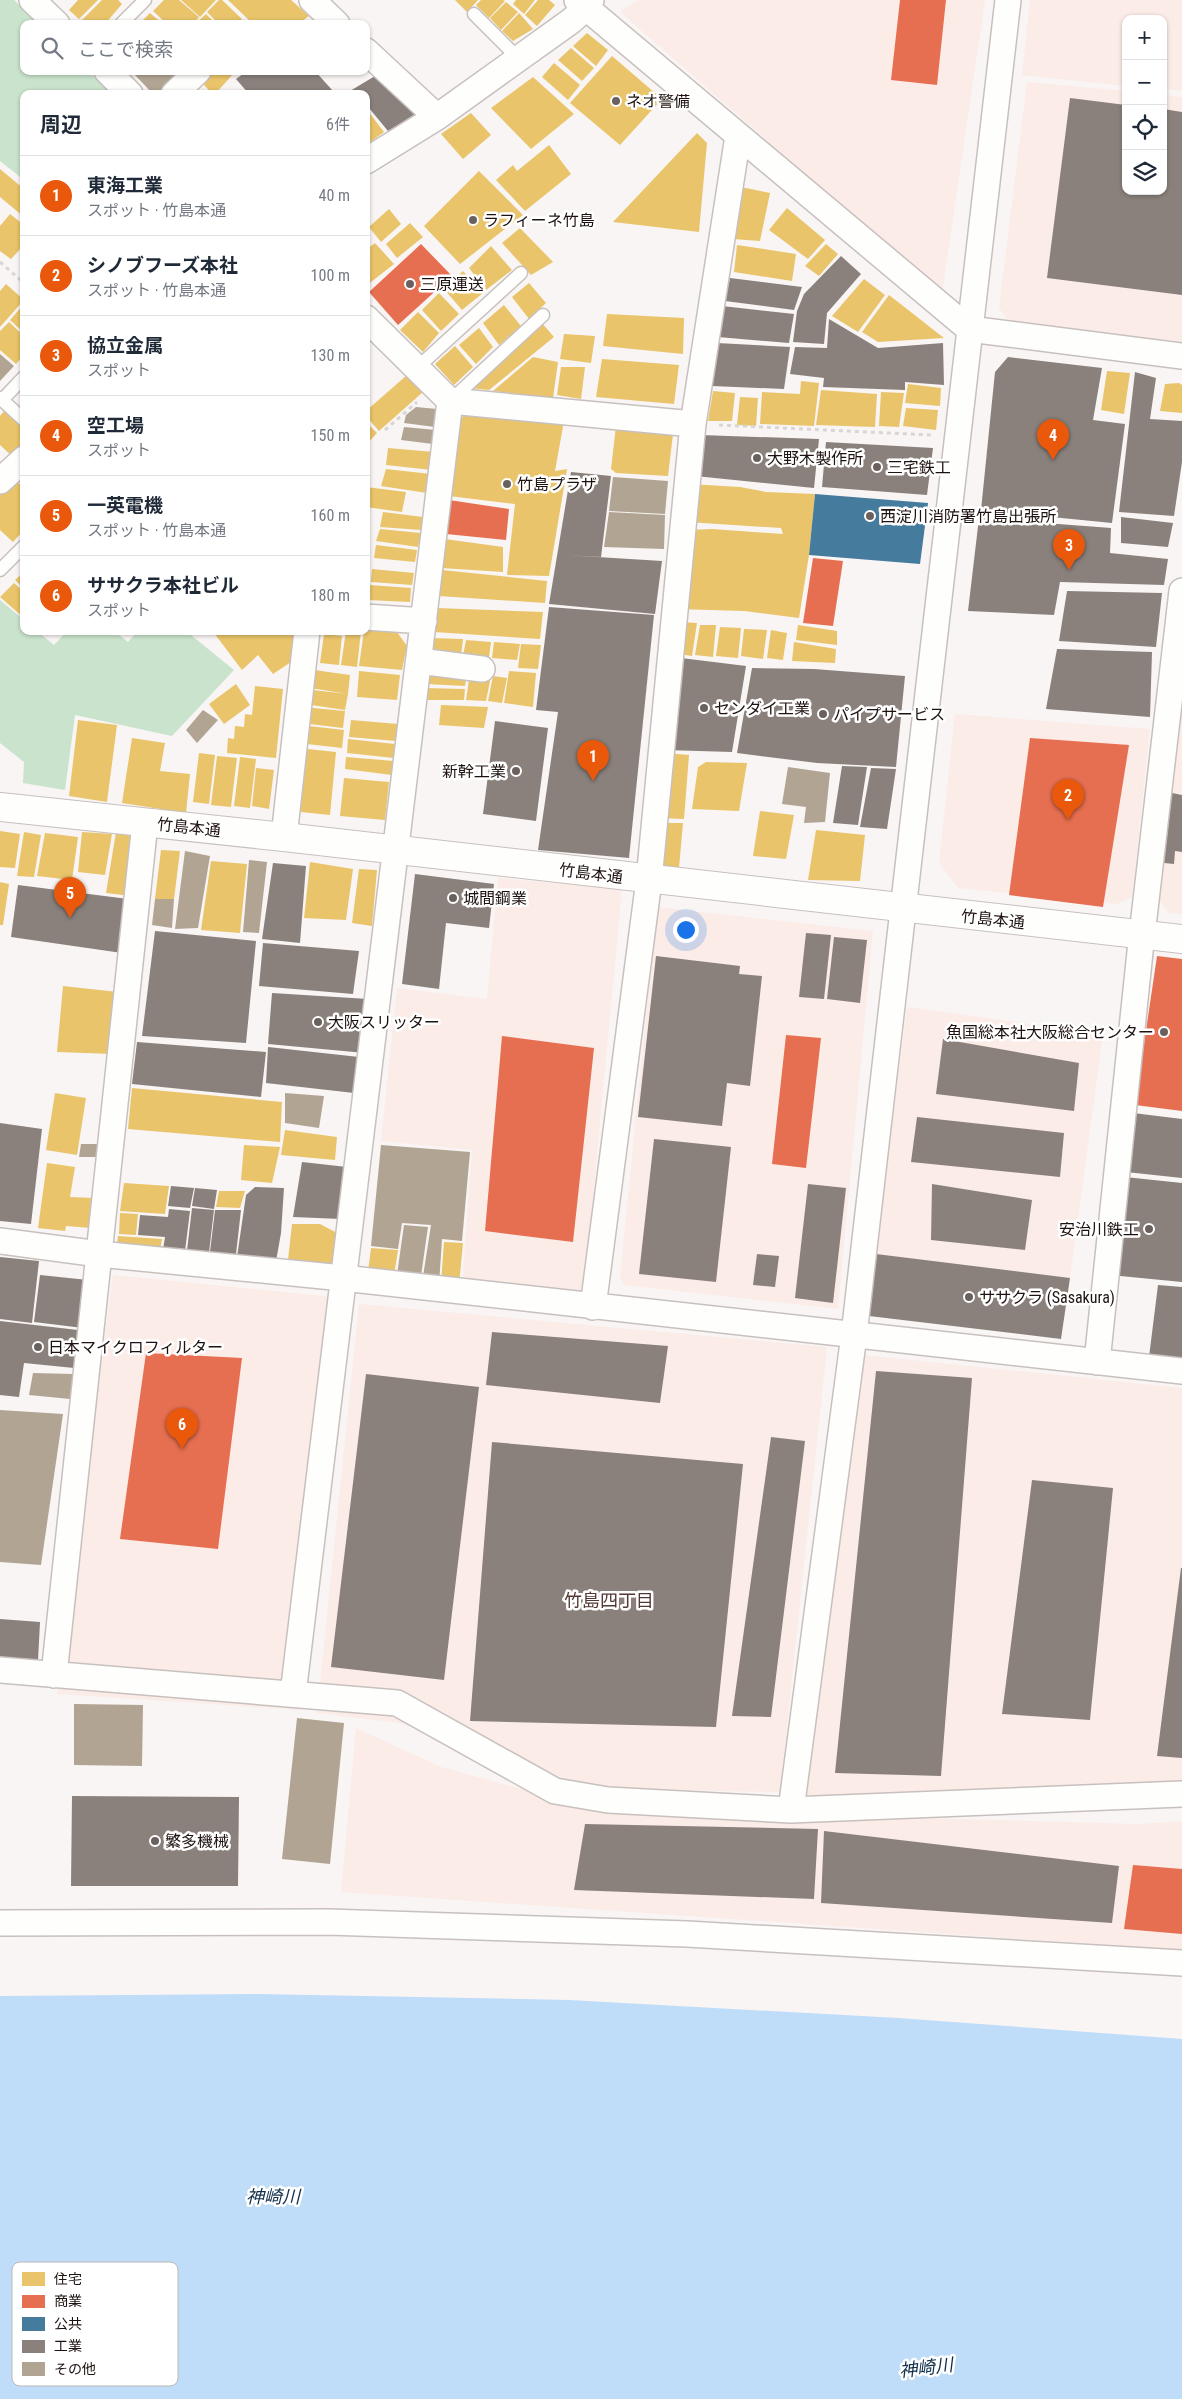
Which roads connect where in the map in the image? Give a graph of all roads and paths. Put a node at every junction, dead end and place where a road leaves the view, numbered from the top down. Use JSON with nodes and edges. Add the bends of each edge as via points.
{"nodes":[{"id":1,"x":32,"y":0,"type":"edge"},
{"id":2,"x":145,"y":0,"type":"edge"},
{"id":3,"x":312,"y":0,"type":"edge"},
{"id":4,"x":1008,"y":0,"type":"edge"},
{"id":5,"x":584,"y":3,"type":"edge"},
{"id":6,"x":474,"y":14,"type":"dead end"},
{"id":7,"x":53,"y":20,"type":"edge"},
{"id":8,"x":126,"y":20,"type":"edge"},
{"id":9,"x":333,"y":20,"type":"edge"},
{"id":10,"x":370,"y":55,"type":"edge"},
{"id":11,"x":518,"y":58,"type":"junction"},
{"id":12,"x":111,"y":75,"type":"edge"},
{"id":13,"x":194,"y":75,"type":"edge"},
{"id":14,"x":126,"y":90,"type":"edge"},
{"id":15,"x":178,"y":90,"type":"edge"},
{"id":16,"x":437,"y":117,"type":"junction"},
{"id":17,"x":738,"y":136,"type":"junction"},
{"id":18,"x":370,"y":159,"type":"edge"},
{"id":19,"x":0,"y":262,"type":"edge"},
{"id":20,"x":521,"y":273,"type":"dead end"},
{"id":21,"x":20,"y":280,"type":"edge"},
{"id":22,"x":543,"y":315,"type":"dead end"},
{"id":23,"x":370,"y":322,"type":"edge"},
{"id":24,"x":969,"y":329,"type":"junction"},
{"id":25,"x":1182,"y":356,"type":"edge"},
{"id":26,"x":418,"y":367,"type":"junction"},
{"id":27,"x":20,"y":381,"type":"edge"},
{"id":28,"x":1,"y":399,"type":"edge"},
{"id":29,"x":450,"y":400,"type":"junction"},
{"id":30,"x":20,"y":416,"type":"edge"},
{"id":31,"x":693,"y":424,"type":"junction"},
{"id":32,"x":386,"y":430,"type":"dead end"},
{"id":33,"x":958,"y":436,"type":"junction"},
{"id":34,"x":20,"y":463,"type":"edge"},
{"id":35,"x":0,"y":481,"type":"edge"},
{"id":36,"x":20,"y":550,"type":"edge"},
{"id":37,"x":0,"y":570,"type":"edge"},
{"id":38,"x":1182,"y":591,"type":"edge"},
{"id":39,"x":370,"y":617,"type":"edge"},
{"id":40,"x":424,"y":620,"type":"junction"},
{"id":41,"x":306,"y":635,"type":"edge"},
{"id":42,"x":419,"y":661,"type":"junction"},
{"id":43,"x":482,"y":669,"type":"dead end"},
{"id":44,"x":0,"y":807,"type":"edge"},
{"id":45,"x":145,"y":823,"type":"junction"},
{"id":46,"x":284,"y":837,"type":"junction"},
{"id":47,"x":396,"y":850,"type":"junction"},
{"id":48,"x":649,"y":880,"type":"junction"},
{"id":49,"x":904,"y":909,"type":"junction"},
{"id":50,"x":1142,"y":935,"type":"junction"},
{"id":51,"x":1182,"y":939,"type":"edge"},
{"id":52,"x":0,"y":1241,"type":"edge"},
{"id":53,"x":99,"y":1254,"type":"junction"},
{"id":54,"x":343,"y":1278,"type":"junction"},
{"id":55,"x":593,"y":1307,"type":"junction"},
{"id":56,"x":854,"y":1335,"type":"junction"},
{"id":57,"x":1097,"y":1362,"type":"junction"},
{"id":58,"x":1182,"y":1371,"type":"edge"},
{"id":59,"x":0,"y":1670,"type":"edge"},
{"id":60,"x":54,"y":1675,"type":"junction"},
{"id":61,"x":293,"y":1694,"type":"junction"},
{"id":62,"x":1182,"y":1794,"type":"edge"},
{"id":63,"x":791,"y":1810,"type":"junction"},
{"id":64,"x":0,"y":1923,"type":"edge"},
{"id":65,"x":1182,"y":1963,"type":"edge"}],
"edges":[{"from":1,"to":7,"type":"street"},
{"from":2,"to":8,"type":"lane"},
{"from":3,"to":9,"type":"street"},
{"from":4,"to":24,"type":"street"},
{"from":5,"to":11,"type":"street"},
{"from":5,"to":17,"type":"street"},
{"from":6,"to":11,"type":"lane"},
{"from":10,"to":16,"type":"street"},
{"from":11,"to":16,"type":"street"},
{"from":12,"to":14,"type":"street"},
{"from":13,"to":15,"type":"street"},
{"from":16,"to":18,"type":"street"},
{"from":17,"to":24,"type":"street"},
{"from":17,"to":31,"type":"street"},
{"from":19,"to":21,"type":"path"},
{"from":20,"to":26,"type":"lane"},
{"from":22,"to":29,"type":"lane"},
{"from":23,"to":26,"type":"street"},
{"from":24,"to":25,"type":"street"},
{"from":24,"to":33,"type":"street"},
{"from":26,"to":29,"type":"street"},
{"from":27,"to":28,"type":"lane"},
{"from":28,"to":30,"type":"lane"},
{"from":29,"to":31,"type":"street"},
{"from":29,"to":32,"type":"path","via":[[417,402]]},
{"from":29,"to":40,"type":"street"},
{"from":31,"to":33,"type":"path"},
{"from":31,"to":48,"type":"street"},
{"from":33,"to":49,"type":"street"},
{"from":34,"to":35,"type":"street"},
{"from":36,"to":37,"type":"lane"},
{"from":38,"to":50,"type":"street"},
{"from":39,"to":40,"type":"street"},
{"from":40,"to":42,"type":"street"},
{"from":41,"to":46,"type":"street"},
{"from":42,"to":43,"type":"street"},
{"from":42,"to":47,"type":"street"},
{"from":44,"to":45,"type":"street","name":"竹島本通"},
{"from":45,"to":46,"type":"street","name":"竹島本通"},
{"from":45,"to":53,"type":"street"},
{"from":46,"to":47,"type":"street","name":"竹島本通"},
{"from":47,"to":48,"type":"street","name":"竹島本通"},
{"from":47,"to":54,"type":"street"},
{"from":48,"to":49,"type":"street","name":"竹島本通"},
{"from":48,"to":55,"type":"street"},
{"from":49,"to":50,"type":"street","name":"竹島本通"},
{"from":49,"to":56,"type":"street"},
{"from":50,"to":51,"type":"street","name":"竹島本通"},
{"from":50,"to":57,"type":"street"},
{"from":52,"to":53,"type":"street"},
{"from":53,"to":54,"type":"street"},
{"from":53,"to":60,"type":"street"},
{"from":54,"to":55,"type":"street"},
{"from":54,"to":61,"type":"street"},
{"from":55,"to":56,"type":"street"},
{"from":56,"to":57,"type":"street"},
{"from":56,"to":63,"type":"street"},
{"from":57,"to":58,"type":"street"},
{"from":59,"to":60,"type":"street"},
{"from":60,"to":61,"type":"street"},
{"from":61,"to":63,"type":"street","via":[[397,1703],[555,1791],[608,1800]]},
{"from":62,"to":63,"type":"street"},
{"from":64,"to":65,"type":"street","via":[[328,1922],[697,1934]]}]}
